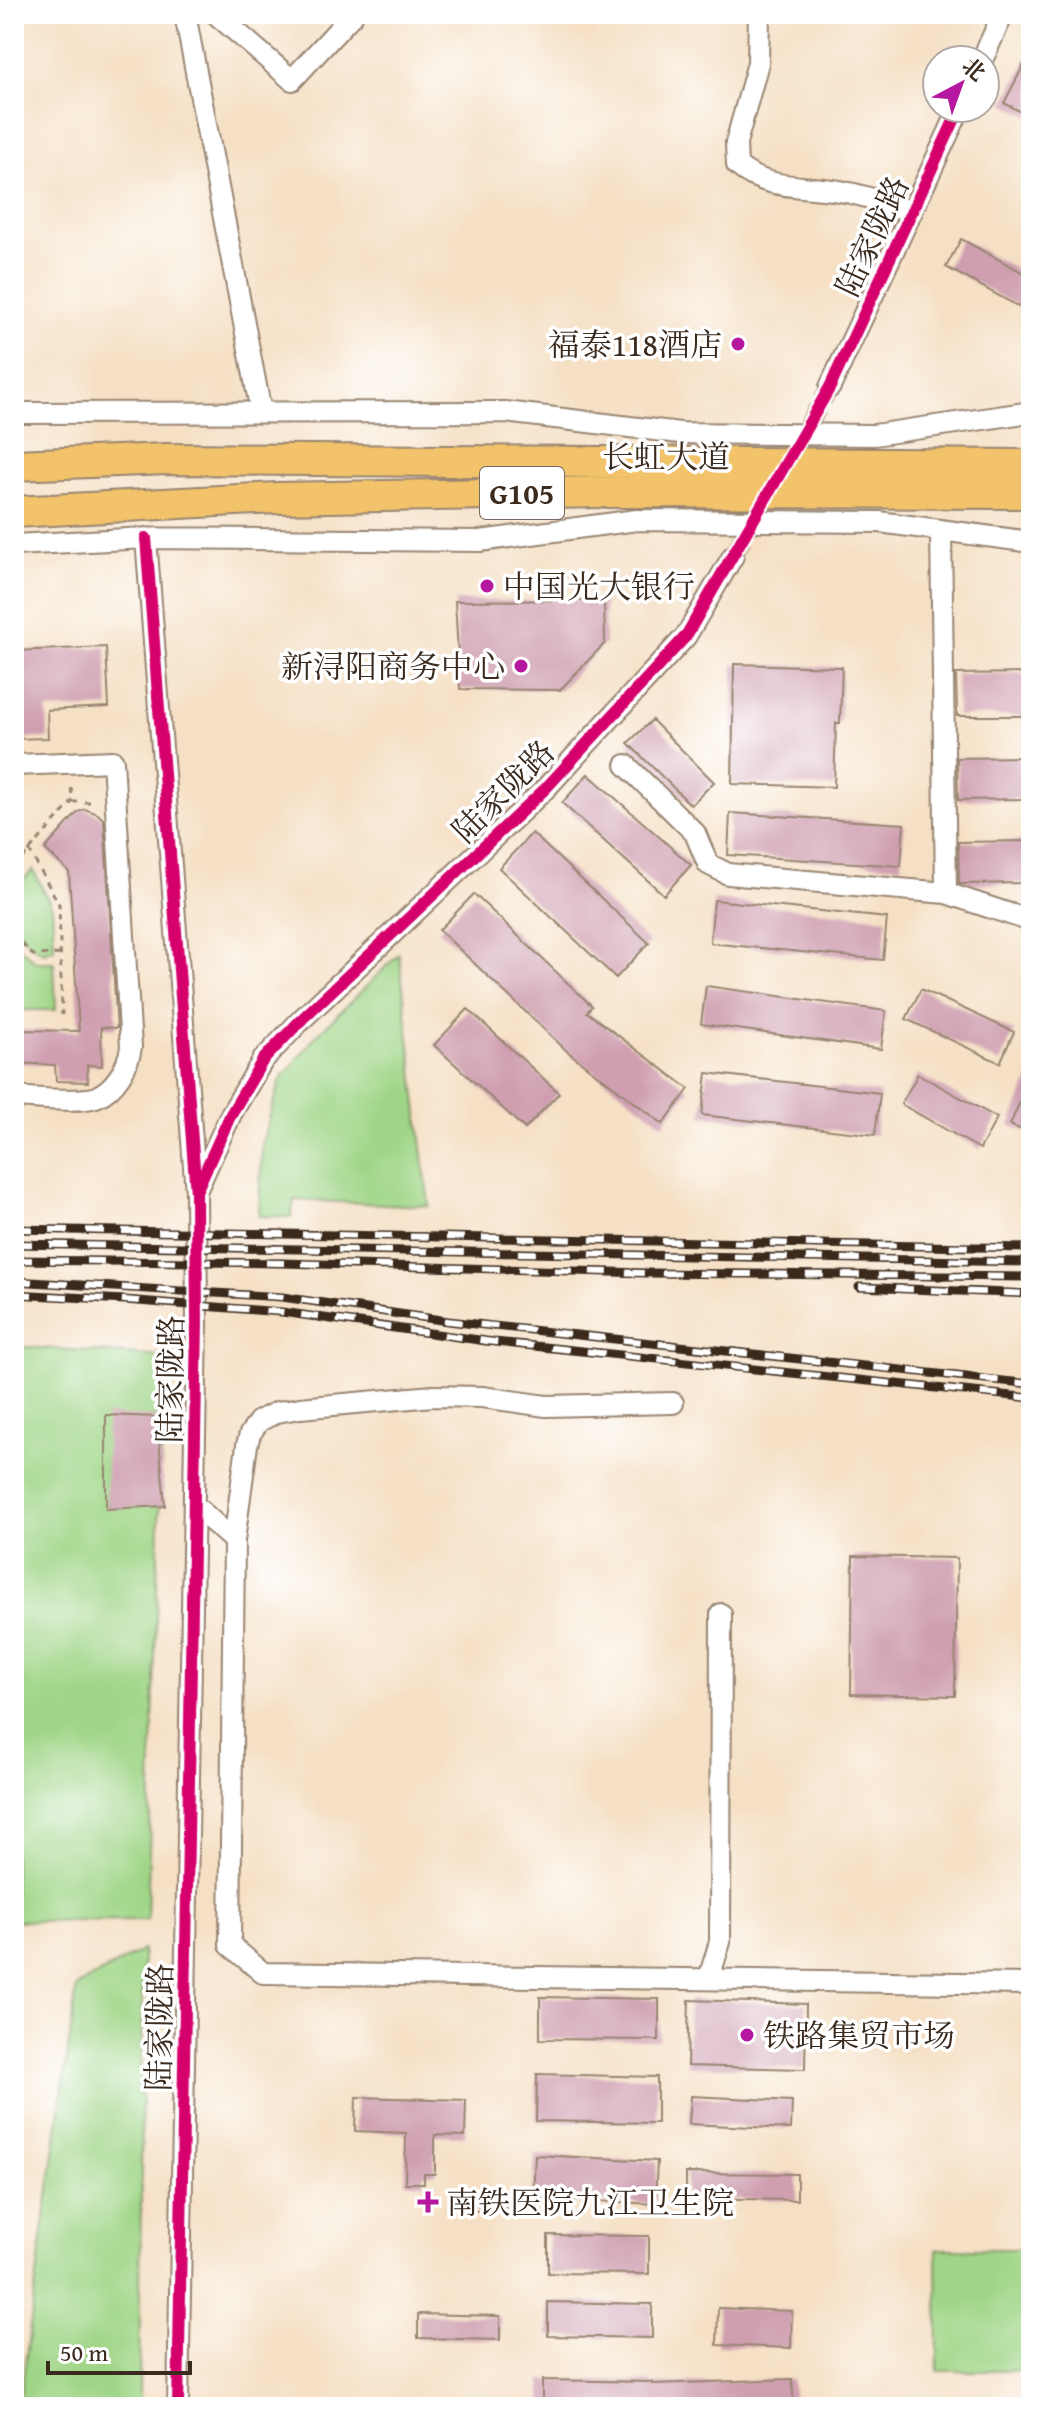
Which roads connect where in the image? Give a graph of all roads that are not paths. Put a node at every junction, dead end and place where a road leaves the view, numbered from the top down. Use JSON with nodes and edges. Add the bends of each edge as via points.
{"nodes":[{"id":1,"x":185,"y":14,"type":"edge"},
{"id":2,"x":216,"y":14,"type":"edge"},
{"id":3,"x":353,"y":14,"type":"edge"},
{"id":4,"x":759,"y":14,"type":"edge"},
{"id":5,"x":1003,"y":14,"type":"edge"},
{"id":6,"x":989,"y":44,"type":"edge"},
{"id":7,"x":953,"y":124,"type":"edge"},
{"id":8,"x":912,"y":212,"type":"junction"},
{"id":9,"x":830,"y":387,"type":"tunnel mouth"},
{"id":10,"x":261,"y":412,"type":"junction"},
{"id":11,"x":1031,"y":412,"type":"edge"},
{"id":12,"x":14,"y":413,"type":"edge"},
{"id":13,"x":14,"y":465,"type":"edge"},
{"id":14,"x":1031,"y":465,"type":"edge"},
{"id":15,"x":1031,"y":493,"type":"edge"},
{"id":16,"x":14,"y":512,"type":"edge"},
{"id":17,"x":941,"y":531,"type":"junction"},
{"id":18,"x":146,"y":538,"type":"junction"},
{"id":19,"x":1031,"y":542,"type":"edge"},
{"id":20,"x":14,"y":545,"type":"edge"},
{"id":21,"x":733,"y":556,"type":"tunnel mouth"},
{"id":22,"x":14,"y":765,"type":"edge"},
{"id":23,"x":626,"y":765,"type":"dead end"},
{"id":24,"x":946,"y":893,"type":"junction"},
{"id":25,"x":1031,"y":921,"type":"edge"},
{"id":26,"x":14,"y":1097,"type":"edge"},
{"id":27,"x":196,"y":1193,"type":"junction"},
{"id":28,"x":673,"y":1403,"type":"dead end"},
{"id":29,"x":194,"y":1505,"type":"junction"},
{"id":30,"x":234,"y":1541,"type":"junction"},
{"id":31,"x":721,"y":1614,"type":"dead end"},
{"id":32,"x":709,"y":1978,"type":"junction"},
{"id":33,"x":1031,"y":1984,"type":"edge"},
{"id":34,"x":178,"y":2407,"type":"edge"}],
"edges":[{"from":1,"to":10,"type":"street"},
{"from":2,"to":3,"type":"street","via":[[292,80]]},
{"from":4,"to":8,"type":"street","via":[[758,63],[736,143],[737,165],[749,177],[771,183],[846,192]]},
{"from":5,"to":6,"type":"street"},
{"from":7,"to":8,"type":"street","name":"陆家陇路"},
{"from":8,"to":9,"type":"street","name":"陆家陇路"},
{"from":10,"to":11,"type":"street","via":[[505,412],[680,433],[874,435]]},
{"from":10,"to":12,"type":"street"},
{"from":13,"to":14,"type":"highway","name":"长虹大道","number":"G105","via":[[168,459]]},
{"from":15,"to":16,"type":"highway","name":"长虹大道","number":"G105","via":[[587,492],[276,498]]},
{"from":17,"to":18,"type":"street","via":[[879,522],[637,520],[480,541]]},
{"from":17,"to":19,"type":"street"},
{"from":17,"to":24,"type":"street"},
{"from":18,"to":20,"type":"street"},
{"from":18,"to":27,"type":"street"},
{"from":21,"to":27,"type":"street","name":"陆家陇路","via":[[686,636],[546,788],[263,1060],[231,1114]]},
{"from":22,"to":26,"type":"street","via":[[113,761],[131,1033],[130,1057],[120,1077],[96,1097]]},
{"from":23,"to":24,"type":"street","via":[[695,833],[708,864],[728,874]]},
{"from":24,"to":25,"type":"street"},
{"from":27,"to":29,"type":"street","name":"陆家陇路"},
{"from":28,"to":30,"type":"street","via":[[546,1406],[433,1396],[277,1412],[259,1421],[250,1434]]},
{"from":29,"to":30,"type":"street"},
{"from":29,"to":34,"type":"street","name":"陆家陇路"},
{"from":30,"to":32,"type":"street","via":[[230,1945],[263,1973]]},
{"from":31,"to":32,"type":"street","via":[[720,1942]]},
{"from":32,"to":33,"type":"street"}]}
